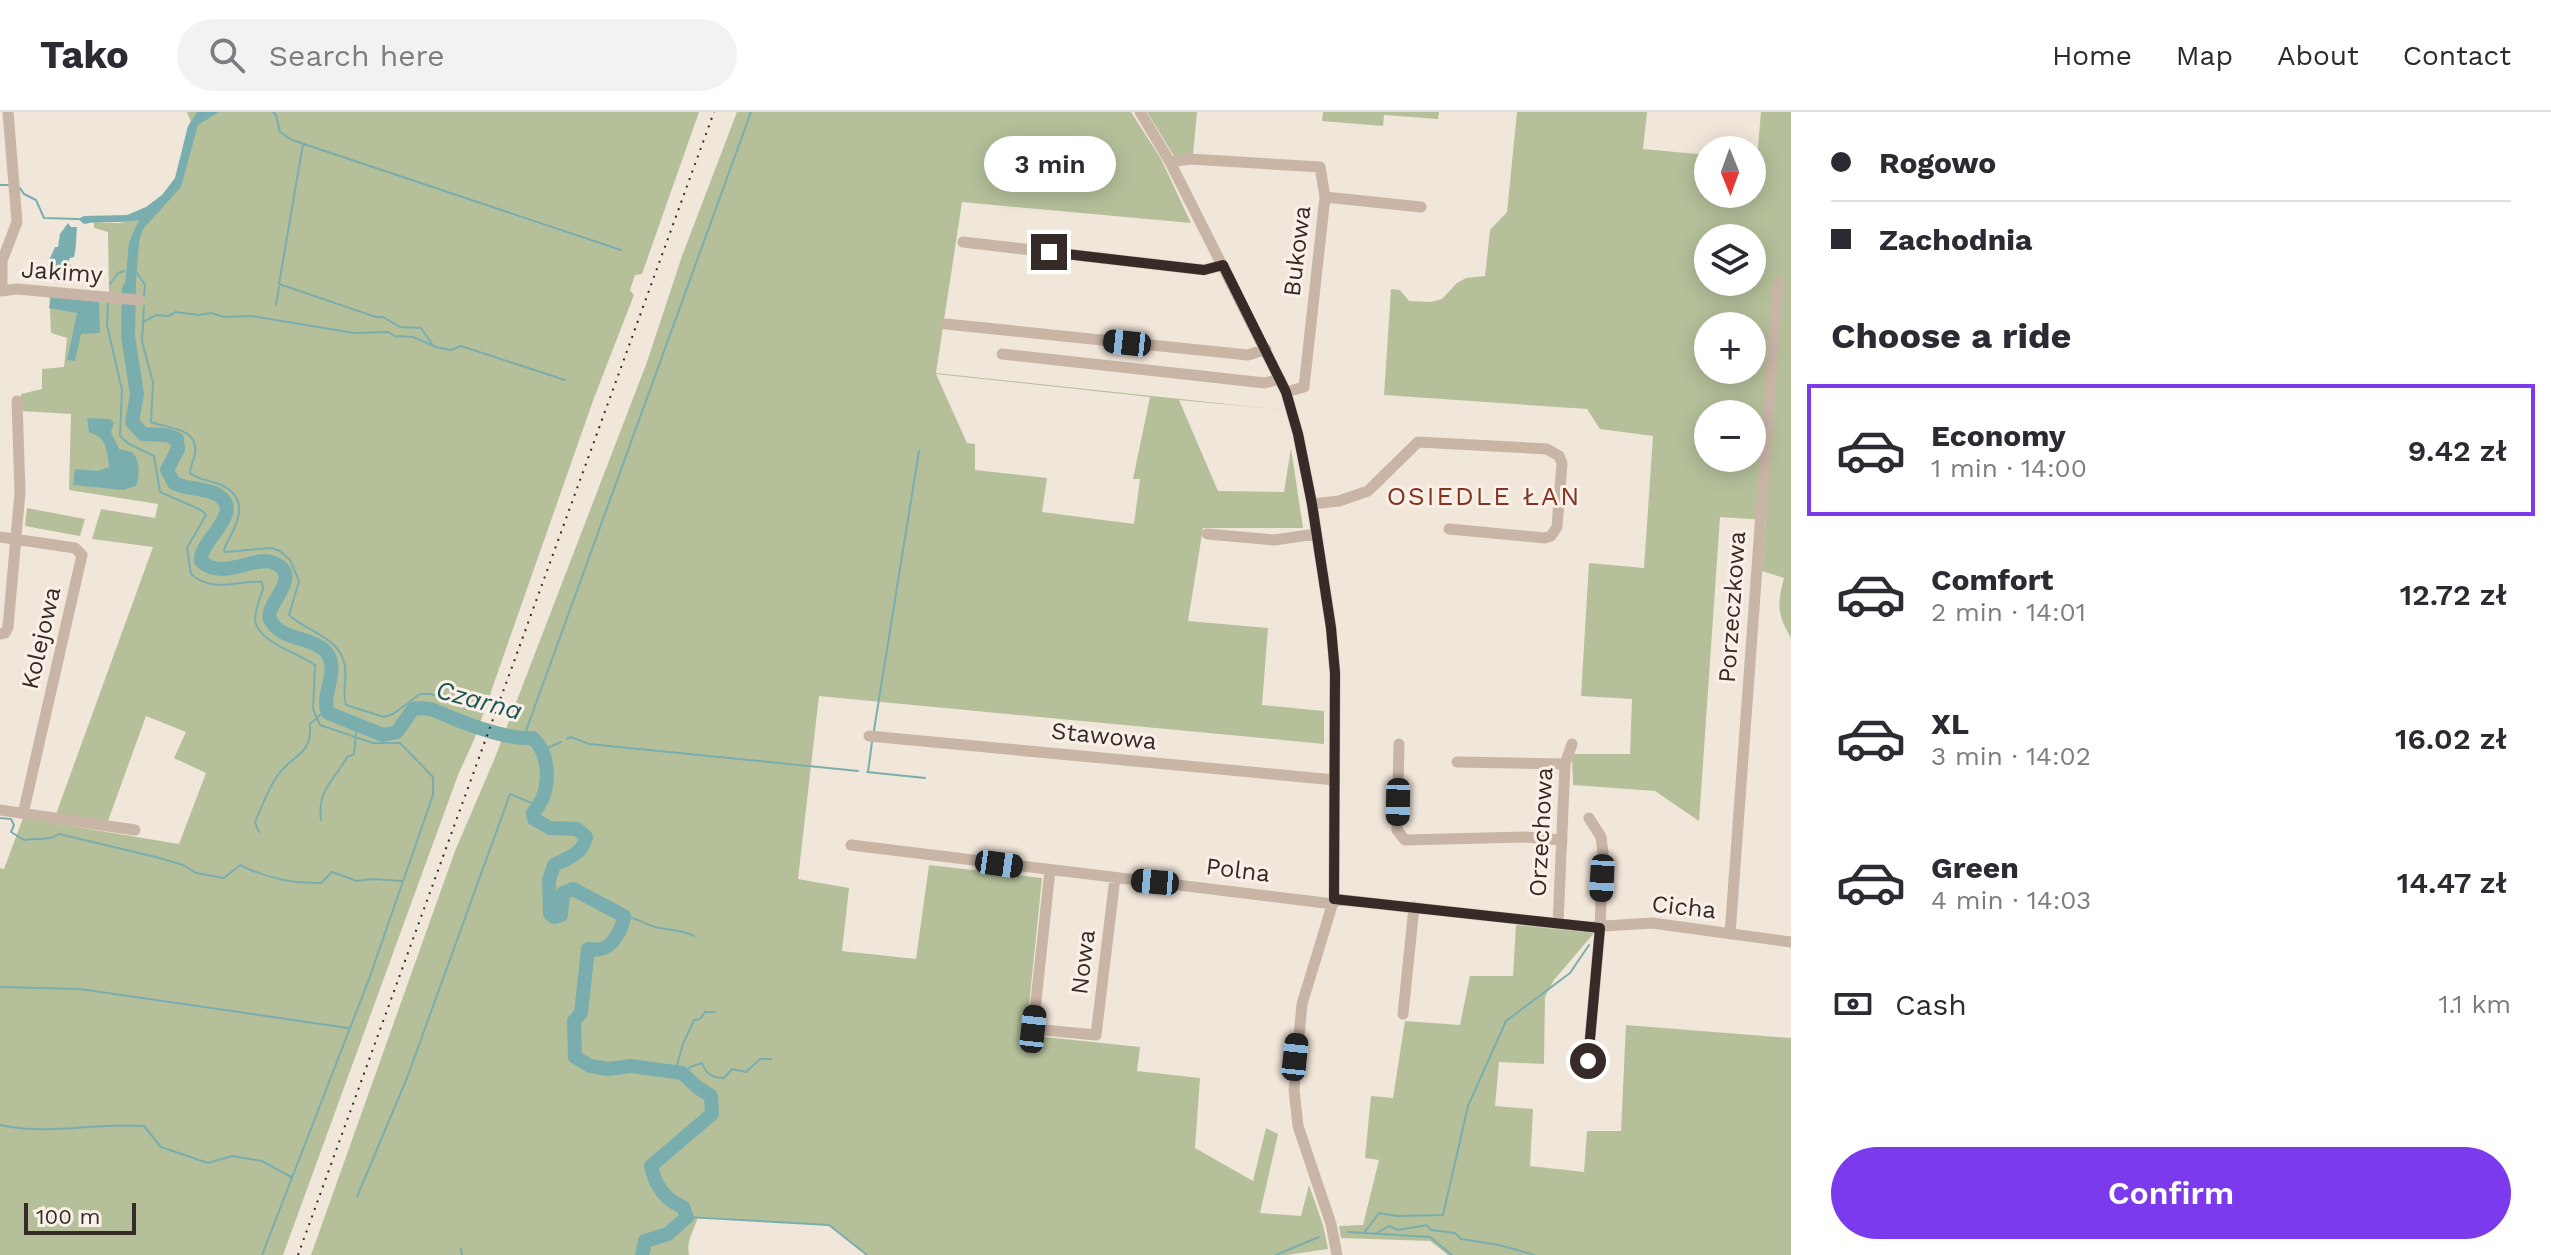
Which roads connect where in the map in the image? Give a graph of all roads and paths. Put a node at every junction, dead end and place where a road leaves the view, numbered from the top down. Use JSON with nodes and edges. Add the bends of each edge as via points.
{"nodes":[{"id":1,"x":8,"y":112,"type":"edge"},
{"id":2,"x":1140,"y":112,"type":"edge"},
{"id":3,"x":1170,"y":162,"type":"junction"},
{"id":4,"x":1325,"y":197,"type":"junction"},
{"id":5,"x":1421,"y":207,"type":"dead end"},
{"id":6,"x":963,"y":242,"type":"dead end"},
{"id":7,"x":1223,"y":265,"type":"junction"},
{"id":8,"x":1778,"y":283,"type":"dead end"},
{"id":9,"x":1,"y":290,"type":"edge"},
{"id":10,"x":139,"y":300,"type":"dead end"},
{"id":11,"x":946,"y":324,"type":"dead end"},
{"id":12,"x":1266,"y":349,"type":"junction"},
{"id":13,"x":1002,"y":354,"type":"dead end"},
{"id":14,"x":1280,"y":379,"type":"junction"},
{"id":15,"x":1286,"y":392,"type":"junction"},
{"id":16,"x":17,"y":401,"type":"dead end"},
{"id":17,"x":1312,"y":504,"type":"junction"},
{"id":18,"x":1449,"y":529,"type":"dead end"},
{"id":19,"x":1207,"y":534,"type":"dead end"},
{"id":20,"x":1316,"y":534,"type":"junction"},
{"id":21,"x":0,"y":537,"type":"edge"},
{"id":22,"x":16,"y":538,"type":"junction"},
{"id":23,"x":0,"y":634,"type":"edge"},
{"id":24,"x":869,"y":736,"type":"dead end"},
{"id":25,"x":1399,"y":744,"type":"dead end"},
{"id":26,"x":1572,"y":744,"type":"dead end"},
{"id":27,"x":1457,"y":762,"type":"dead end"},
{"id":28,"x":1565,"y":764,"type":"junction"},
{"id":29,"x":1335,"y":780,"type":"junction"},
{"id":30,"x":0,"y":810,"type":"edge"},
{"id":31,"x":23,"y":814,"type":"junction"},
{"id":32,"x":1589,"y":818,"type":"dead end"},
{"id":33,"x":135,"y":830,"type":"dead end"},
{"id":34,"x":1562,"y":840,"type":"junction"},
{"id":35,"x":851,"y":845,"type":"dead end"},
{"id":36,"x":1050,"y":870,"type":"junction"},
{"id":37,"x":1115,"y":878,"type":"junction"},
{"id":38,"x":1334,"y":902,"type":"junction"},
{"id":39,"x":1414,"y":907,"type":"junction"},
{"id":40,"x":1558,"y":924,"type":"junction"},
{"id":41,"x":1600,"y":928,"type":"junction"},
{"id":42,"x":1730,"y":934,"type":"junction"},
{"id":43,"x":1791,"y":942,"type":"edge"},
{"id":44,"x":1403,"y":1014,"type":"dead end"},
{"id":45,"x":1588,"y":1061,"type":"dead end"},
{"id":46,"x":1337,"y":1255,"type":"edge"}],
"edges":[{"from":1,"to":9,"type":"street","via":[[17,222],[2,261]]},
{"from":2,"to":3,"type":"street"},
{"from":3,"to":4,"type":"street","via":[[1320,167]]},
{"from":3,"to":7,"type":"street"},
{"from":4,"to":5,"type":"street","name":"Bukowa"},
{"from":4,"to":15,"type":"street","name":"Bukowa","via":[[1304,387]]},
{"from":6,"to":7,"type":"street","via":[[1204,270]]},
{"from":7,"to":12,"type":"street"},
{"from":8,"to":42,"type":"street","name":"Porzeczkowa"},
{"from":9,"to":10,"type":"street","name":"Jakimy"},
{"from":11,"to":12,"type":"street","via":[[1248,355]]},
{"from":12,"to":14,"type":"street"},
{"from":13,"to":14,"type":"street","via":[[1265,383]]},
{"from":14,"to":15,"type":"street"},
{"from":15,"to":17,"type":"street"},
{"from":16,"to":22,"type":"street"},
{"from":17,"to":18,"type":"street","via":[[1368,491],[1418,442],[1547,449],[1559,456],[1557,527],[1551,536]]},
{"from":17,"to":20,"type":"street"},
{"from":19,"to":20,"type":"street","via":[[1274,540]]},
{"from":20,"to":29,"type":"street","via":[[1335,673]]},
{"from":21,"to":22,"type":"street","name":"Kolejowa"},
{"from":22,"to":23,"type":"street","via":[[8,627]]},
{"from":22,"to":31,"type":"street","name":"Kolejowa","via":[[75,548],[82,555]]},
{"from":24,"to":29,"type":"street","name":"Stawowa"},
{"from":25,"to":34,"type":"street","via":[[1397,830],[1405,840]]},
{"from":26,"to":28,"type":"street","name":"Orzechowa"},
{"from":27,"to":28,"type":"street"},
{"from":28,"to":34,"type":"street","name":"Orzechowa"},
{"from":29,"to":38,"type":"street"},
{"from":30,"to":31,"type":"street"},
{"from":31,"to":33,"type":"street"},
{"from":32,"to":41,"type":"street","via":[[1601,837],[1603,853]]},
{"from":34,"to":40,"type":"street","name":"Orzechowa"},
{"from":35,"to":36,"type":"street","name":"Polna"},
{"from":36,"to":37,"type":"street","name":"Polna"},
{"from":36,"to":37,"type":"street","name":"Nowa","via":[[1033,1029],[1096,1035]]},
{"from":37,"to":38,"type":"street","name":"Polna"},
{"from":38,"to":39,"type":"street","name":"Cicha"},
{"from":38,"to":46,"type":"street","via":[[1302,1004],[1294,1090],[1298,1126]]},
{"from":39,"to":40,"type":"street","name":"Cicha"},
{"from":39,"to":44,"type":"street"},
{"from":40,"to":41,"type":"street","name":"Cicha"},
{"from":41,"to":42,"type":"street","name":"Cicha","via":[[1652,923]]},
{"from":41,"to":45,"type":"street"},
{"from":42,"to":43,"type":"street","name":"Cicha"}]}
